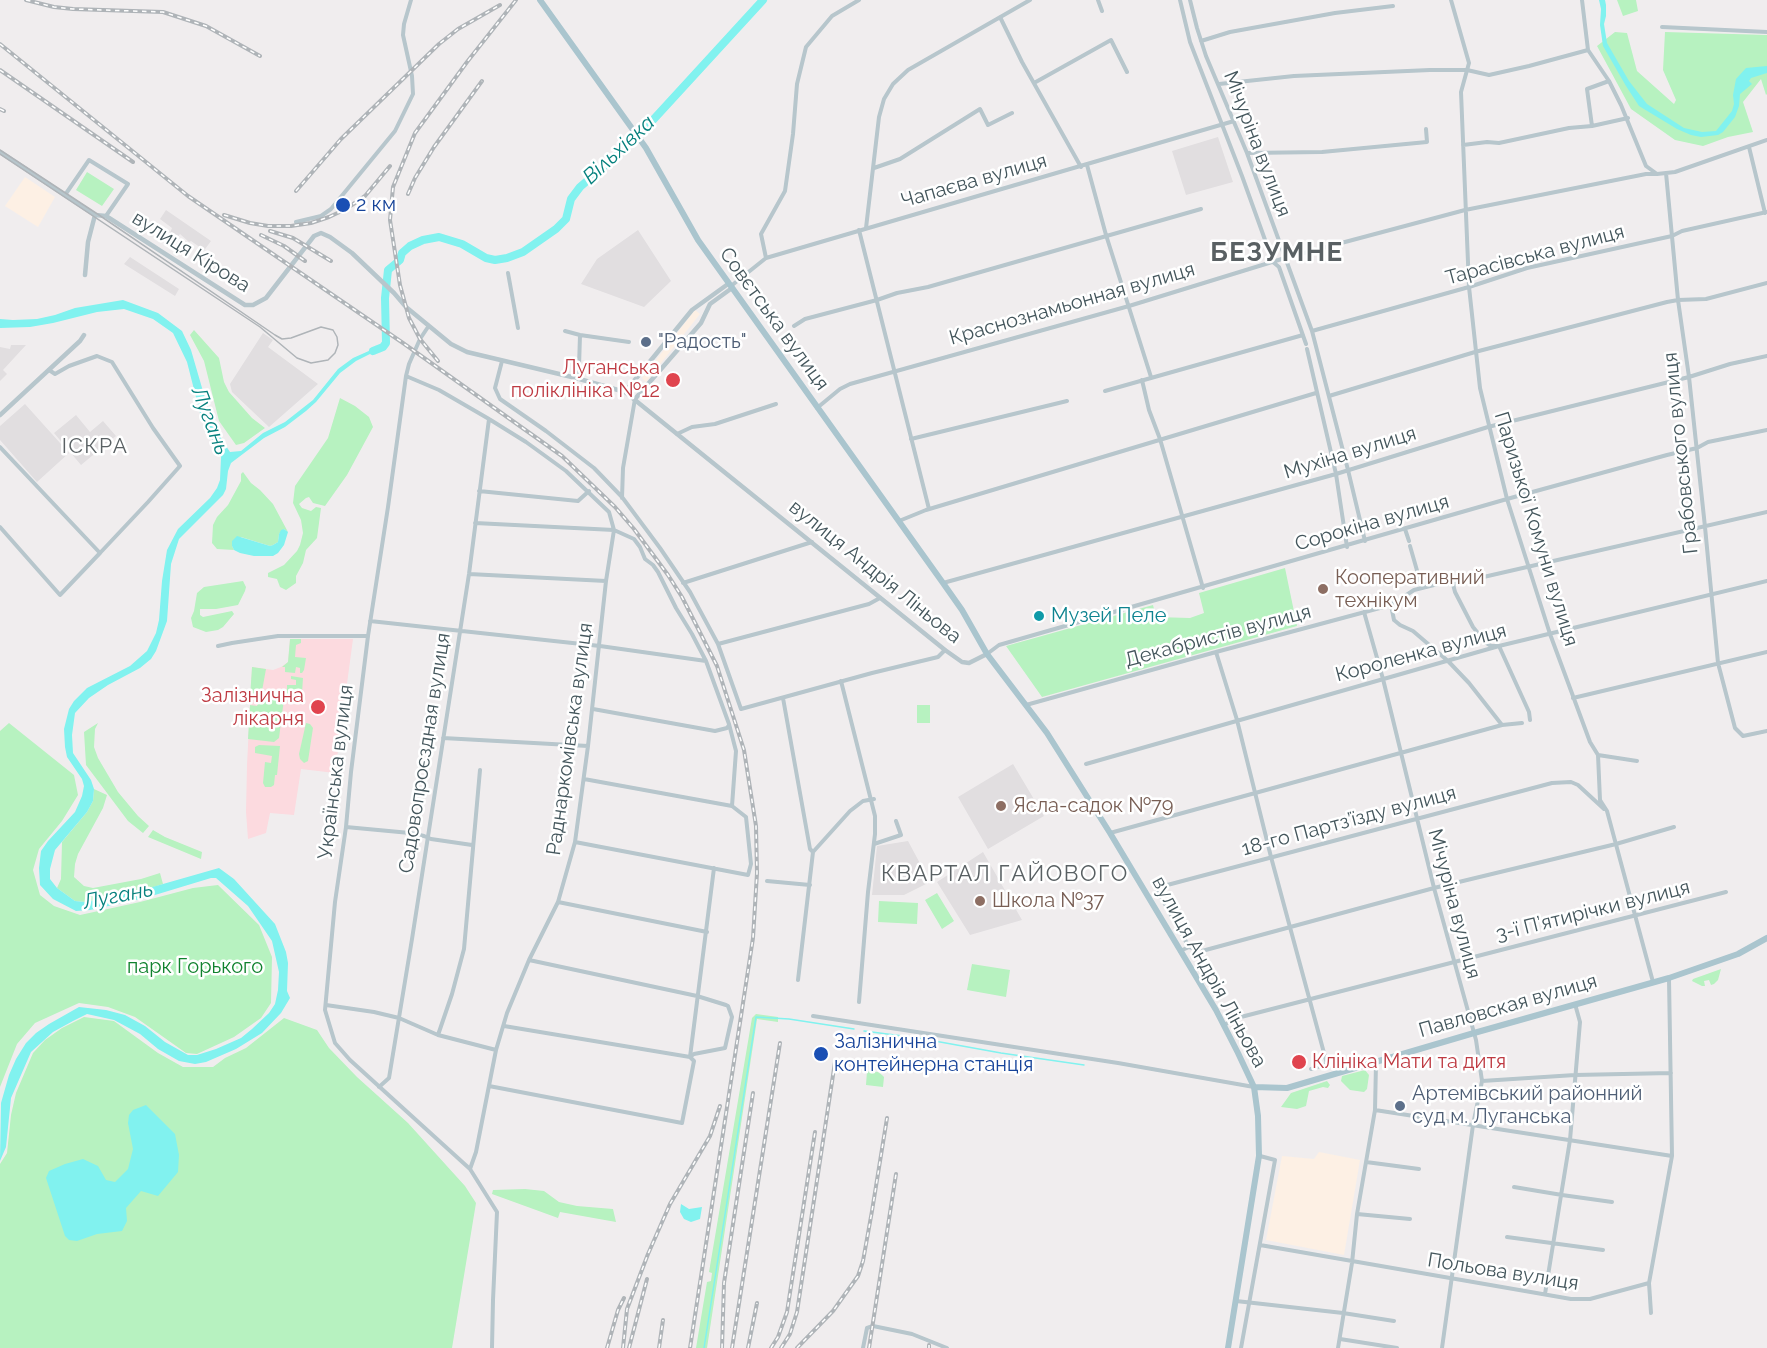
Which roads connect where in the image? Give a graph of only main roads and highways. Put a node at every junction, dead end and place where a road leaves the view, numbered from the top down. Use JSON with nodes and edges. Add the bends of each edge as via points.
{"nodes":[{"id":1,"x":540,"y":0,"type":"edge"},
{"id":2,"x":987,"y":654,"type":"joint"},
{"id":3,"x":1767,"y":938,"type":"edge"},
{"id":4,"x":1254,"y":1087,"type":"junction"},
{"id":5,"x":1228,"y":1348,"type":"edge"}],
"edges":[{"from":1,"to":2,"type":"main road","name":"Совєтська вулиця","via":[[646,148],[698,240],[962,610]]},
{"from":2,"to":4,"type":"main road","name":"вулиця Андрія Ліньова","via":[[1047,733],[1110,833],[1224,1025]]},
{"from":3,"to":4,"type":"main road","name":"Павловская вулиця","via":[[1738,954],[1669,978],[1287,1088]]},
{"from":4,"to":5,"type":"main road","name":"вулиця Андрія Ліньова","via":[[1259,1156]]}]}
